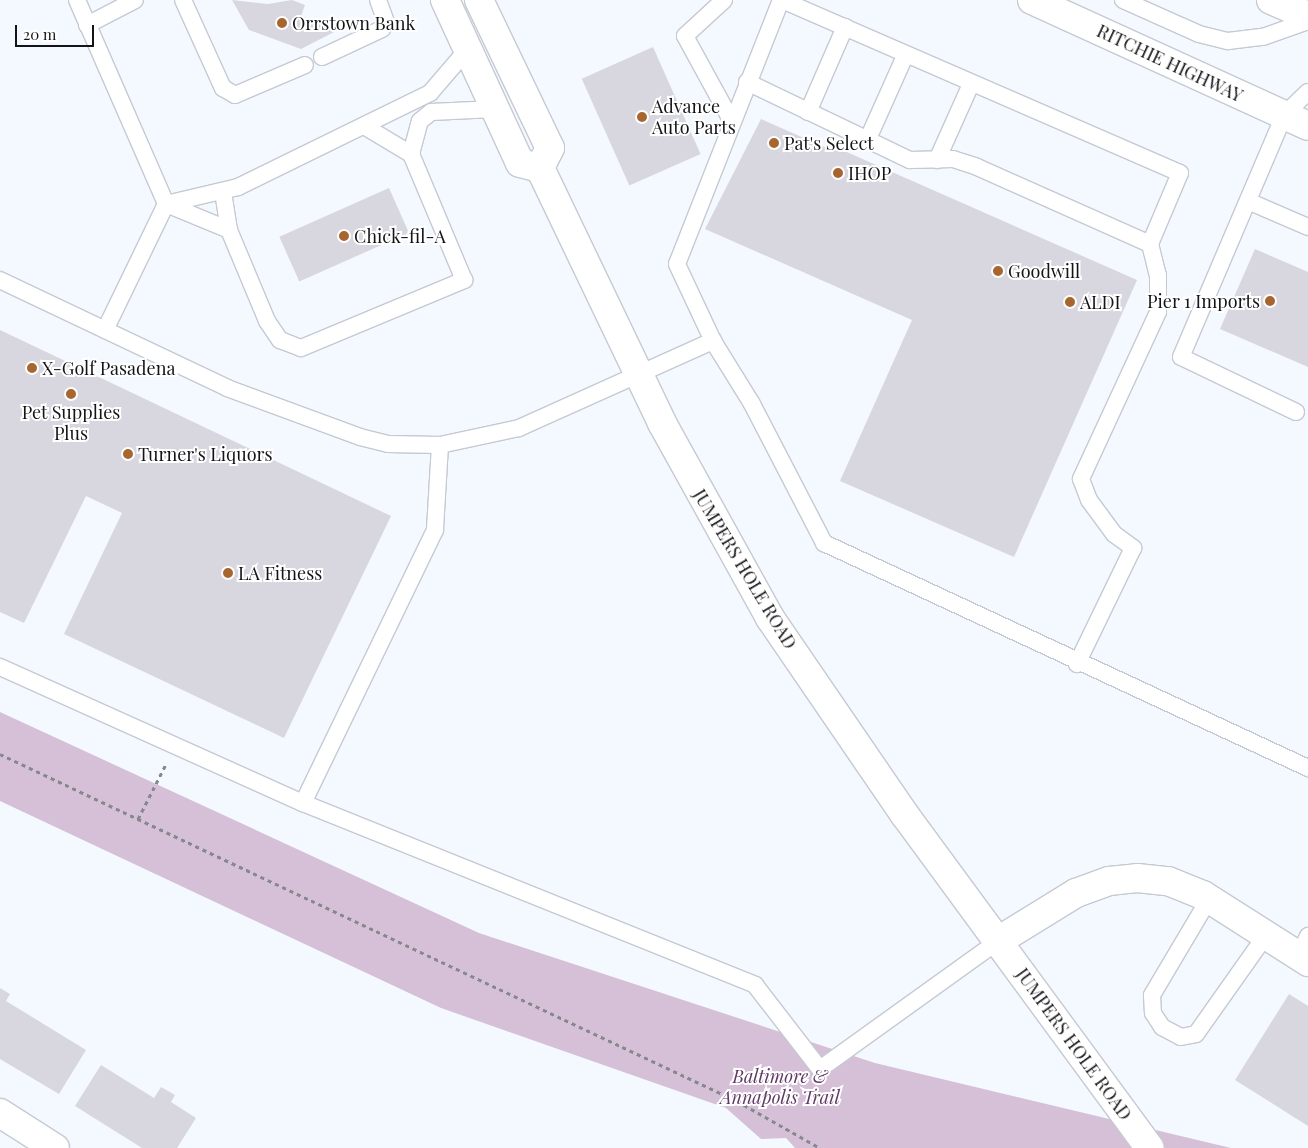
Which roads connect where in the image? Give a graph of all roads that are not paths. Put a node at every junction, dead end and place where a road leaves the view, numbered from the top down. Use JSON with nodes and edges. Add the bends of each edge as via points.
{"nodes":[{"id":1,"x":77,"y":0,"type":"edge"},
{"id":2,"x":135,"y":0,"type":"edge"},
{"id":3,"x":183,"y":0,"type":"edge"},
{"id":4,"x":378,"y":0,"type":"edge"},
{"id":5,"x":445,"y":0,"type":"edge"},
{"id":6,"x":480,"y":0,"type":"edge"},
{"id":7,"x":724,"y":0,"type":"edge"},
{"id":8,"x":782,"y":0,"type":"edge"},
{"id":9,"x":1032,"y":0,"type":"edge"},
{"id":10,"x":1123,"y":0,"type":"edge"},
{"id":11,"x":1271,"y":0,"type":"edge"},
{"id":12,"x":1308,"y":16,"type":"edge"},
{"id":13,"x":1308,"y":21,"type":"edge"},
{"id":14,"x":87,"y":25,"type":"junction"},
{"id":15,"x":844,"y":27,"type":"junction"},
{"id":16,"x":467,"y":50,"type":"junction"},
{"id":17,"x":905,"y":56,"type":"junction"},
{"id":18,"x":322,"y":57,"type":"dead end"},
{"id":19,"x":305,"y":65,"type":"dead end"},
{"id":20,"x":747,"y":82,"type":"junction"},
{"id":21,"x":971,"y":84,"type":"junction"},
{"id":22,"x":1308,"y":92,"type":"edge"},
{"id":23,"x":495,"y":109,"type":"junction"},
{"id":24,"x":808,"y":112,"type":"junction"},
{"id":25,"x":731,"y":120,"type":"junction"},
{"id":26,"x":1296,"y":121,"type":"edge"},
{"id":27,"x":364,"y":126,"type":"junction"},
{"id":28,"x":867,"y":141,"type":"junction"},
{"id":29,"x":411,"y":154,"type":"junction"},
{"id":30,"x":937,"y":160,"type":"junction"},
{"id":31,"x":540,"y":168,"type":"junction"},
{"id":32,"x":223,"y":192,"type":"junction"},
{"id":33,"x":1248,"y":201,"type":"junction"},
{"id":34,"x":166,"y":204,"type":"junction"},
{"id":35,"x":1308,"y":227,"type":"edge"},
{"id":36,"x":229,"y":230,"type":"junction"},
{"id":37,"x":1150,"y":244,"type":"junction"},
{"id":38,"x":0,"y":280,"type":"edge"},
{"id":39,"x":105,"y":330,"type":"junction"},
{"id":40,"x":712,"y":341,"type":"junction"},
{"id":41,"x":638,"y":375,"type":"junction"},
{"id":42,"x":1296,"y":412,"type":"dead end"},
{"id":43,"x":440,"y":445,"type":"junction"},
{"id":44,"x":1077,"y":664,"type":"junction"},
{"id":45,"x":0,"y":667,"type":"edge"},
{"id":46,"x":1308,"y":768,"type":"edge"},
{"id":47,"x":303,"y":803,"type":"junction"},
{"id":48,"x":1209,"y":898,"type":"junction"},
{"id":49,"x":1266,"y":935,"type":"junction"},
{"id":50,"x":998,"y":941,"type":"junction"},
{"id":51,"x":1305,"y":951,"type":"edge"},
{"id":52,"x":0,"y":1113,"type":"edge"},
{"id":53,"x":48,"y":1146,"type":"edge"},
{"id":54,"x":1150,"y":1148,"type":"edge"}],
"edges":[{"from":1,"to":14,"type":"lane"},
{"from":2,"to":14,"type":"lane"},
{"from":3,"to":19,"type":"lane","via":[[223,88],[235,95]]},
{"from":4,"to":18,"type":"lane","via":[[386,22],[382,28]]},
{"from":5,"to":16,"type":"main road"},
{"from":6,"to":31,"type":"main road","via":[[550,148]]},
{"from":7,"to":25,"type":"lane","via":[[685,36]]},
{"from":8,"to":15,"type":"lane"},
{"from":8,"to":20,"type":"lane"},
{"from":9,"to":26,"type":"main road","name":"RITCHIE HIGHWAY"},
{"from":10,"to":13,"type":"lane","via":[[1199,34],[1228,41],[1263,37]]},
{"from":11,"to":12,"type":"main road"},
{"from":14,"to":34,"type":"lane"},
{"from":15,"to":17,"type":"lane"},
{"from":15,"to":24,"type":"lane"},
{"from":16,"to":23,"type":"main road"},
{"from":16,"to":27,"type":"lane","via":[[430,94]]},
{"from":17,"to":21,"type":"lane"},
{"from":17,"to":28,"type":"lane"},
{"from":20,"to":24,"type":"lane"},
{"from":20,"to":25,"type":"lane"},
{"from":21,"to":30,"type":"lane"},
{"from":21,"to":37,"type":"lane","via":[[1180,173]]},
{"from":22,"to":26,"type":"lane"},
{"from":23,"to":29,"type":"lane","via":[[432,112],[420,121]]},
{"from":23,"to":31,"type":"main road","via":[[520,163]]},
{"from":24,"to":28,"type":"lane"},
{"from":25,"to":40,"type":"lane","via":[[677,264]]},
{"from":26,"to":33,"type":"lane"},
{"from":27,"to":29,"type":"lane"},
{"from":27,"to":32,"type":"lane"},
{"from":28,"to":30,"type":"lane","via":[[910,160]]},
{"from":29,"to":36,"type":"lane","via":[[464,280],[415,304],[301,348],[280,340],[267,321]]},
{"from":30,"to":37,"type":"lane","via":[[978,167]]},
{"from":31,"to":41,"type":"main road","name":"JUMPERS HOLE ROAD"},
{"from":32,"to":34,"type":"lane"},
{"from":32,"to":36,"type":"lane"},
{"from":33,"to":35,"type":"lane"},
{"from":33,"to":42,"type":"lane","via":[[1181,357]]},
{"from":34,"to":36,"type":"lane"},
{"from":34,"to":39,"type":"lane"},
{"from":37,"to":44,"type":"lane","via":[[1158,276],[1158,312],[1081,479],[1089,500],[1114,534],[1133,548]]},
{"from":38,"to":39,"type":"lane"},
{"from":39,"to":43,"type":"lane","via":[[227,388],[332,428],[388,444]]},
{"from":40,"to":41,"type":"lane"},
{"from":40,"to":44,"type":"lane","via":[[752,404],[824,543]]},
{"from":41,"to":43,"type":"lane","via":[[519,428]]},
{"from":41,"to":50,"type":"main road","name":"JUMPERS HOLE ROAD","via":[[770,618]]},
{"from":43,"to":47,"type":"lane","via":[[435,530]]},
{"from":44,"to":46,"type":"lane"},
{"from":45,"to":47,"type":"lane"},
{"from":47,"to":50,"type":"lane","via":[[755,985],[820,1068]]},
{"from":48,"to":49,"type":"main road"},
{"from":48,"to":49,"type":"lane","via":[[1152,995],[1153,1013],[1162,1027],[1181,1037],[1196,1034]]},
{"from":48,"to":50,"type":"main road","via":[[1168,881],[1109,881],[1044,910]]},
{"from":49,"to":51,"type":"main road"},
{"from":50,"to":54,"type":"main road","name":"JUMPERS HOLE ROAD"},
{"from":52,"to":53,"type":"main road"}]}
